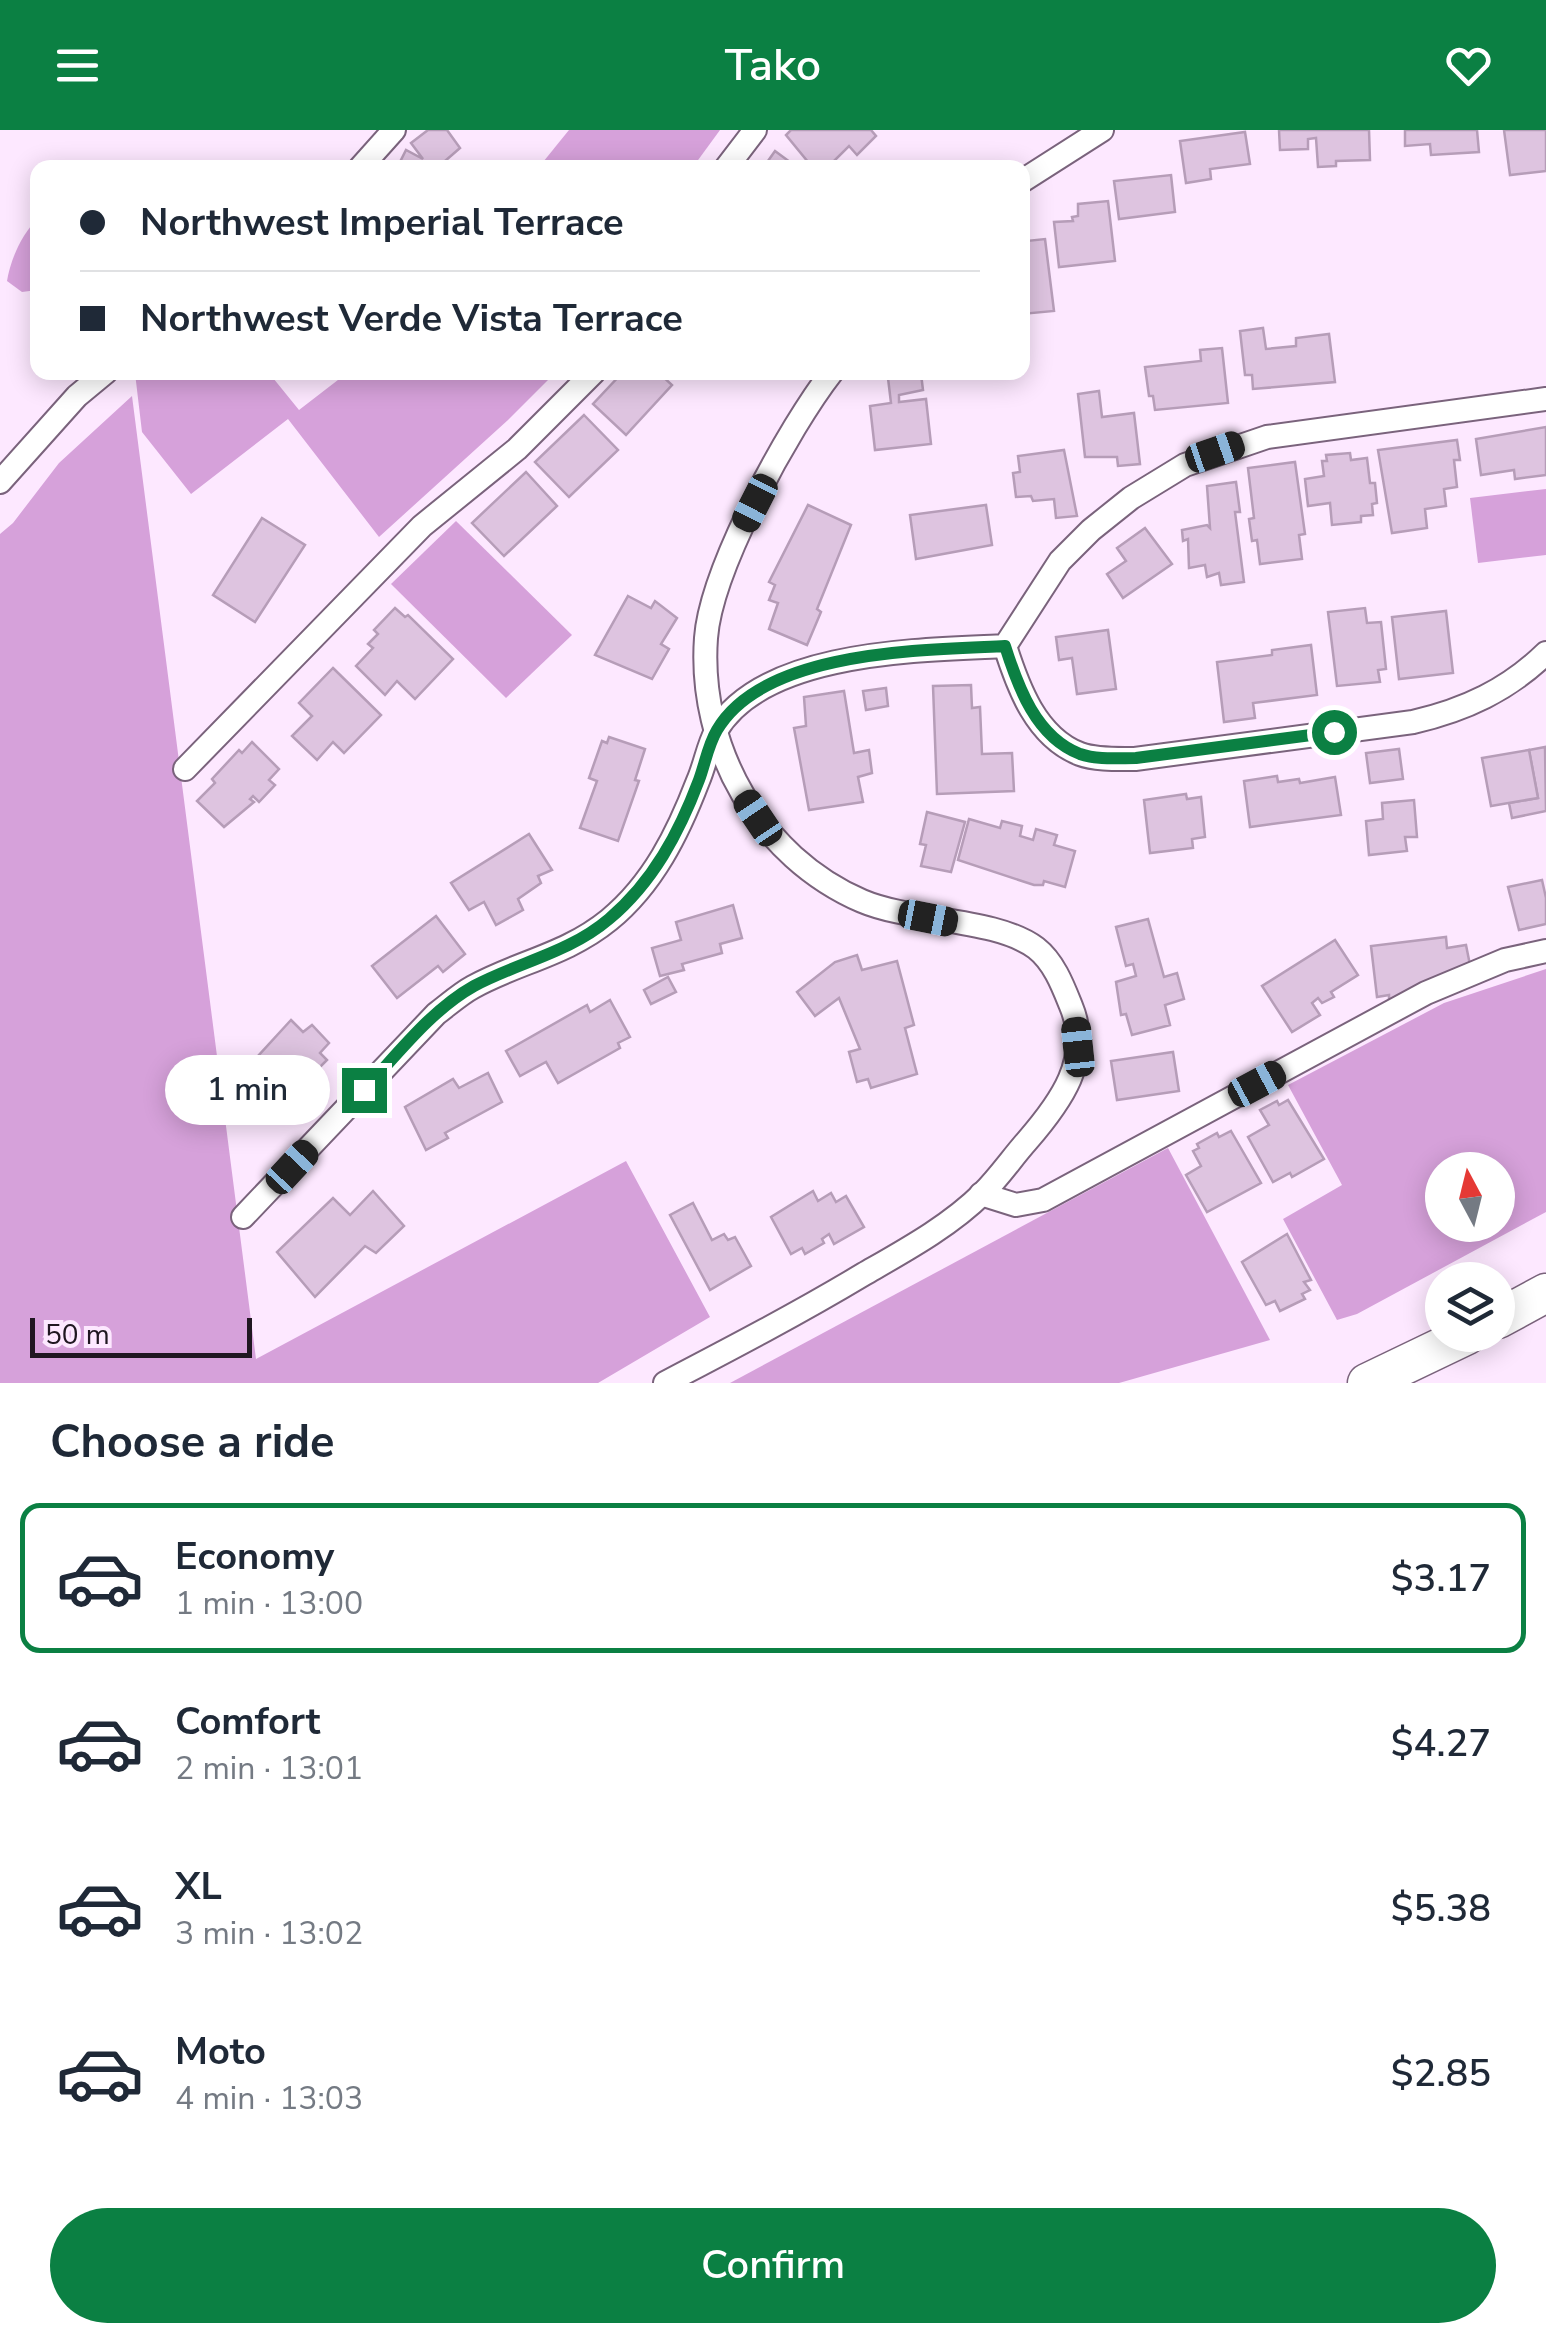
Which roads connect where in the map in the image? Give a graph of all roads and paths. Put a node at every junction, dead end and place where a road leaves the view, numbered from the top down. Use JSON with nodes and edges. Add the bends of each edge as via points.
{"nodes":[{"id":1,"x":394,"y":130,"type":"edge"},
{"id":2,"x":755,"y":130,"type":"edge"},
{"id":3,"x":1102,"y":130,"type":"edge"},
{"id":4,"x":367,"y":160,"type":"edge"},
{"id":5,"x":732,"y":160,"type":"edge"},
{"id":6,"x":1030,"y":177,"type":"edge"},
{"id":7,"x":96,"y":380,"type":"edge"},
{"id":8,"x":586,"y":380,"type":"edge"},
{"id":9,"x":827,"y":380,"type":"edge"},
{"id":10,"x":1546,"y":400,"type":"edge"},
{"id":11,"x":0,"y":482,"type":"edge"},
{"id":12,"x":1005,"y":646,"type":"junction"},
{"id":13,"x":1546,"y":652,"type":"edge"},
{"id":14,"x":715,"y":732,"type":"junction"},
{"id":15,"x":185,"y":769,"type":"dead end"},
{"id":16,"x":1546,"y":951,"type":"edge"},
{"id":17,"x":981,"y":1194,"type":"junction"},
{"id":18,"x":243,"y":1218,"type":"dead end"},
{"id":19,"x":1546,"y":1293,"type":"edge"},
{"id":20,"x":1515,"y":1310,"type":"edge"},
{"id":21,"x":1432,"y":1352,"type":"edge"},
{"id":22,"x":665,"y":1383,"type":"edge"},
{"id":23,"x":1366,"y":1383,"type":"edge"}],
"edges":[{"from":1,"to":4,"type":"street"},
{"from":2,"to":5,"type":"street"},
{"from":3,"to":6,"type":"street"},
{"from":7,"to":11,"type":"street"},
{"from":8,"to":15,"type":"street","via":[[516,449],[422,526]]},
{"from":9,"to":14,"type":"street","via":[[771,470],[718,584],[706,637]]},
{"from":10,"to":12,"type":"street","via":[[1267,436],[1185,465],[1090,530],[1060,562]]},
{"from":12,"to":13,"type":"street","via":[[1028,706],[1058,741],[1081,755],[1108,758],[1413,722],[1499,690]]},
{"from":12,"to":14,"type":"street","via":[[826,664],[750,697]]},
{"from":14,"to":17,"type":"street","via":[[758,818],[826,882],[900,913],[1015,938],[1039,950],[1055,970],[1075,1015],[1072,1078],[1058,1106]]},
{"from":14,"to":18,"type":"street","via":[[664,858],[634,894],[608,920],[554,954],[473,987],[436,1014]]},
{"from":16,"to":17,"type":"street","via":[[1505,960],[1426,993],[1043,1200],[1016,1206]]},
{"from":17,"to":22,"type":"street","via":[[890,1259]]},
{"from":19,"to":20,"type":"main road"},
{"from":21,"to":23,"type":"main road"}]}
